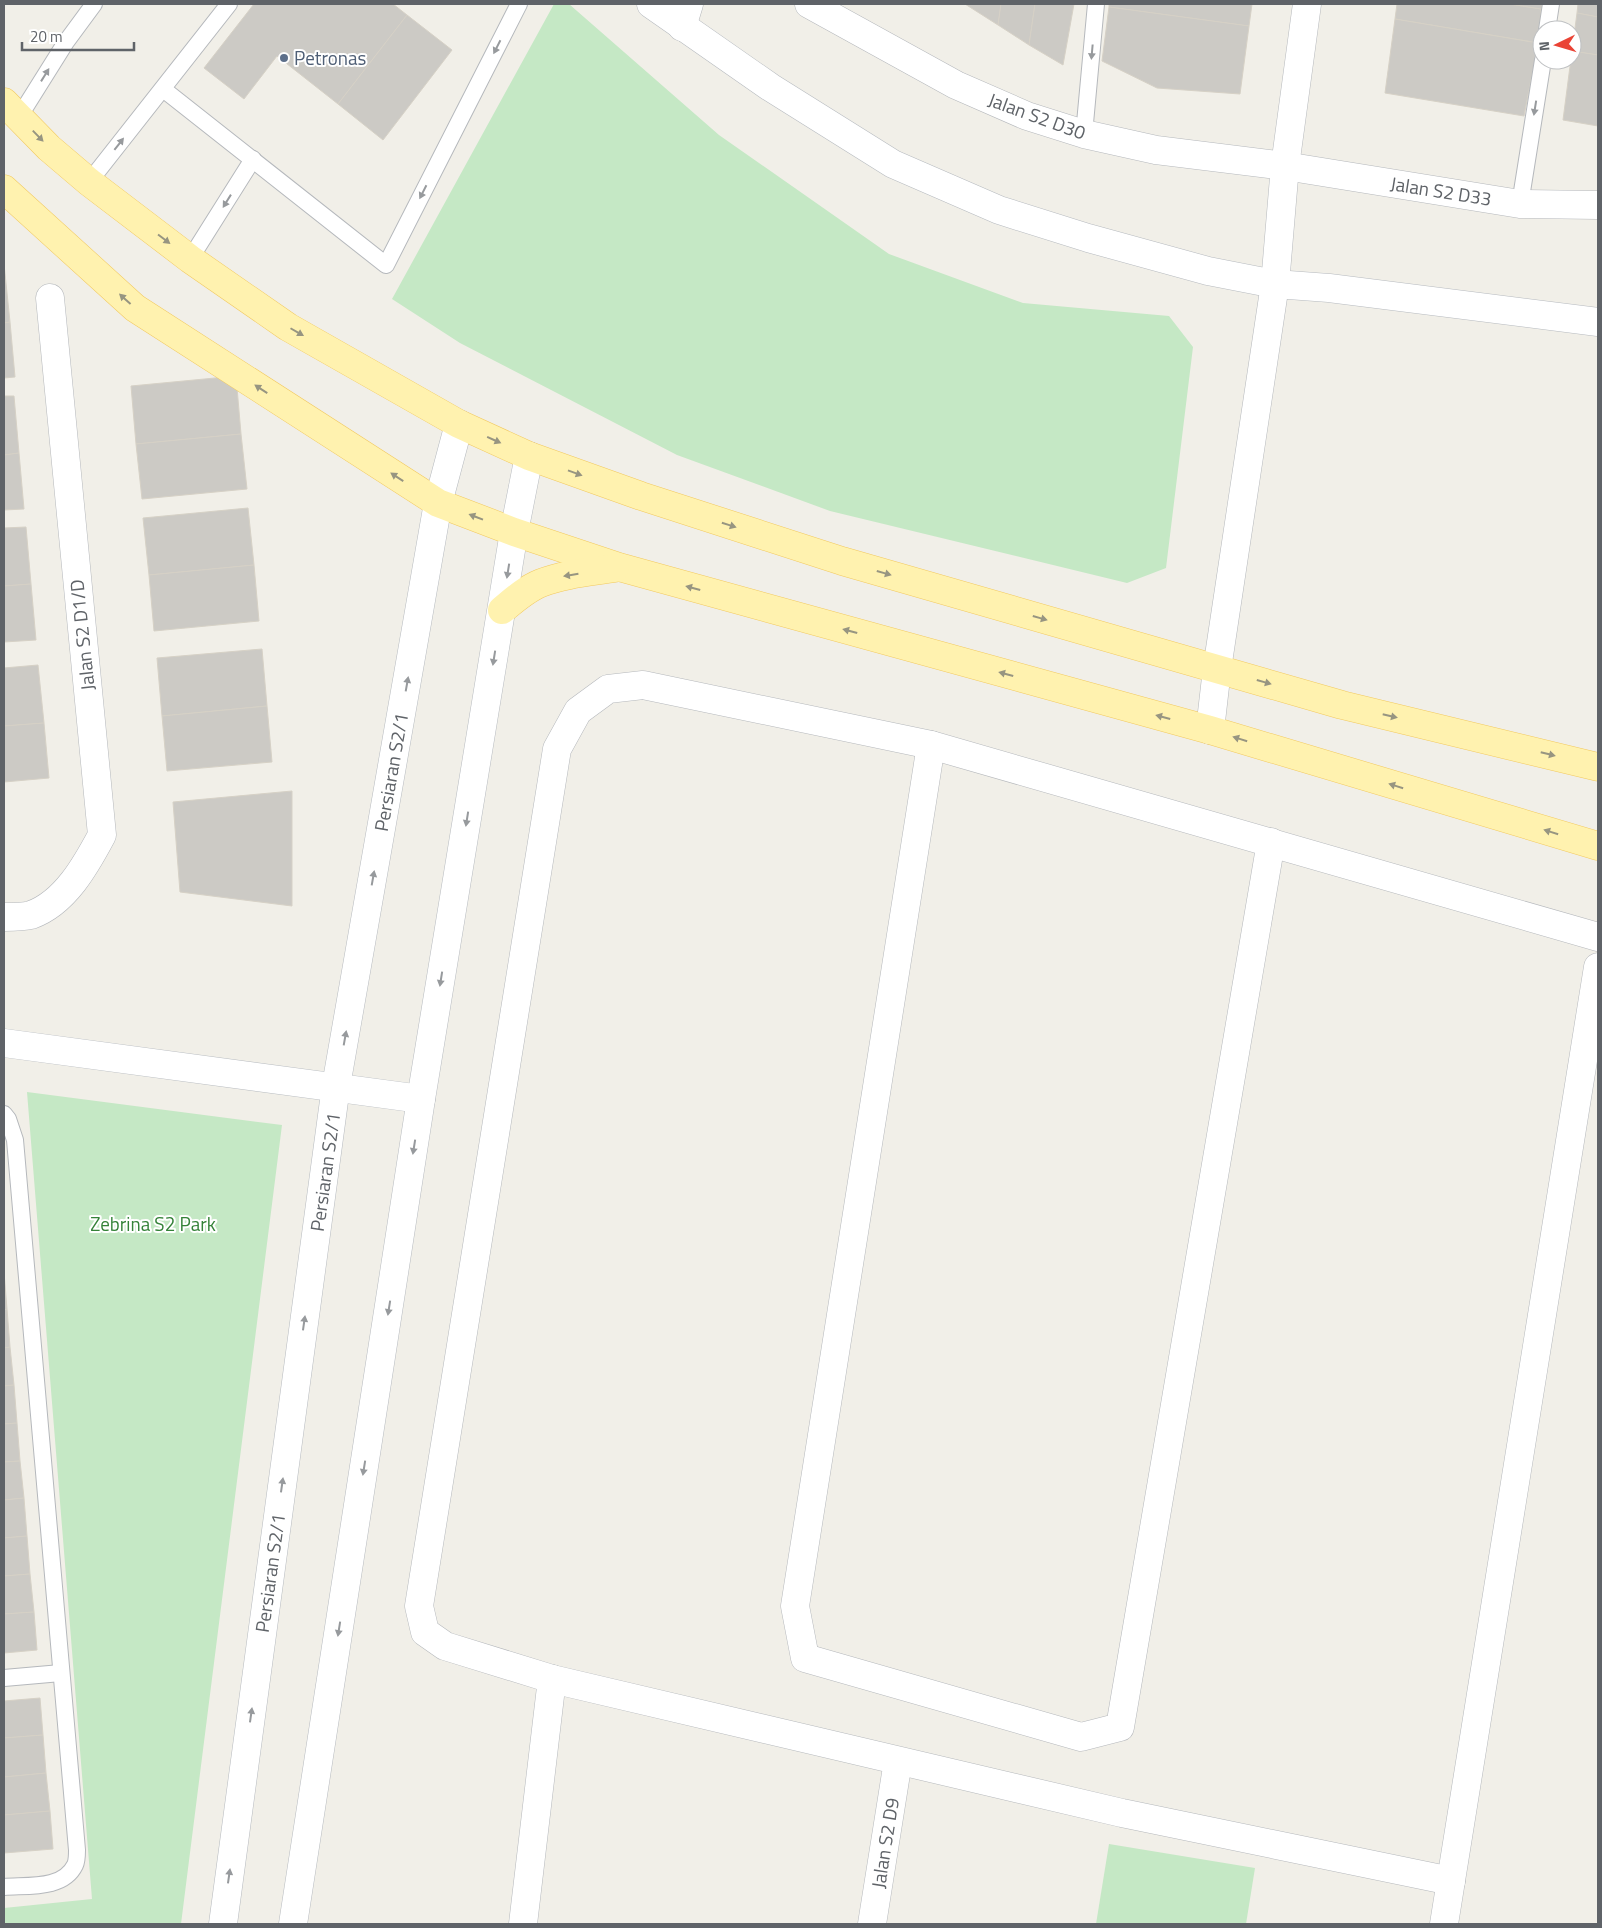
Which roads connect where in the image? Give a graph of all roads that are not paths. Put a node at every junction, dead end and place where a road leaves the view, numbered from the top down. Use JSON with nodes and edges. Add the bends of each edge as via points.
{"nodes":[{"id":1,"x":94,"y":4,"type":"edge"},
{"id":2,"x":229,"y":4,"type":"edge"},
{"id":3,"x":519,"y":4,"type":"edge"},
{"id":4,"x":651,"y":4,"type":"edge"},
{"id":5,"x":809,"y":4,"type":"edge"},
{"id":6,"x":1096,"y":4,"type":"edge"},
{"id":7,"x":1307,"y":4,"type":"edge"},
{"id":8,"x":1551,"y":4,"type":"edge"},
{"id":9,"x":686,"y":15,"type":"edge"},
{"id":10,"x":1549,"y":20,"type":"edge"},
{"id":11,"x":1540,"y":70,"type":"edge"},
{"id":12,"x":163,"y":89,"type":"junction"},
{"id":13,"x":11,"y":109,"type":"edge"},
{"id":14,"x":1084,"y":134,"type":"junction"},
{"id":15,"x":252,"y":159,"type":"junction"},
{"id":16,"x":1285,"y":166,"type":"junction"},
{"id":17,"x":89,"y":182,"type":"junction"},
{"id":18,"x":4,"y":189,"type":"edge"},
{"id":19,"x":1520,"y":204,"type":"junction"},
{"id":20,"x":1598,"y":205,"type":"edge"},
{"id":21,"x":190,"y":259,"type":"junction"},
{"id":22,"x":1275,"y":284,"type":"junction"},
{"id":23,"x":50,"y":298,"type":"dead end"},
{"id":24,"x":1598,"y":322,"type":"edge"},
{"id":25,"x":459,"y":424,"type":"junction"},
{"id":26,"x":529,"y":456,"type":"junction"},
{"id":27,"x":438,"y":503,"type":"junction"},
{"id":28,"x":514,"y":532,"type":"junction"},
{"id":29,"x":619,"y":567,"type":"junction"},
{"id":30,"x":502,"y":610,"type":"junction"},
{"id":31,"x":1217,"y":669,"type":"junction"},
{"id":32,"x":1210,"y":730,"type":"junction"},
{"id":33,"x":931,"y":745,"type":"junction"},
{"id":34,"x":1598,"y":767,"type":"edge"},
{"id":35,"x":1271,"y":842,"type":"junction"},
{"id":36,"x":1598,"y":846,"type":"edge"},
{"id":37,"x":4,"y":918,"type":"edge"},
{"id":38,"x":1598,"y":937,"type":"edge"},
{"id":39,"x":1598,"y":967,"type":"edge"},
{"id":40,"x":4,"y":1043,"type":"edge"},
{"id":41,"x":336,"y":1086,"type":"junction"},
{"id":42,"x":421,"y":1099,"type":"junction"},
{"id":43,"x":4,"y":1114,"type":"edge"},
{"id":44,"x":61,"y":1673,"type":"junction"},
{"id":45,"x":4,"y":1678,"type":"edge"},
{"id":46,"x":552,"y":1678,"type":"junction"},
{"id":47,"x":898,"y":1762,"type":"junction"},
{"id":48,"x":1451,"y":1881,"type":"junction"},
{"id":49,"x":4,"y":1887,"type":"edge"},
{"id":50,"x":222,"y":1924,"type":"edge"},
{"id":51,"x":293,"y":1924,"type":"edge"},
{"id":52,"x":524,"y":1924,"type":"edge"},
{"id":53,"x":872,"y":1924,"type":"edge"},
{"id":54,"x":1444,"y":1924,"type":"edge"}],
"edges":[{"from":13,"to":1,"type":"lane","one_way":true},
{"from":2,"to":12,"type":"lane"},
{"from":3,"to":15,"type":"lane","one_way":true,"via":[[386,265]]},
{"from":4,"to":9,"type":"street"},
{"from":5,"to":14,"type":"street","name":"Jalan S2 D30","via":[[956,85],[1027,116]]},
{"from":6,"to":14,"type":"lane","one_way":true},
{"from":7,"to":16,"type":"street"},
{"from":8,"to":10,"type":"lane"},
{"from":9,"to":22,"type":"street","via":[[770,87],[902,168],[1000,210],[1088,238],[1208,271]]},
{"from":11,"to":19,"type":"lane","one_way":true},
{"from":12,"to":15,"type":"lane"},
{"from":17,"to":12,"type":"lane","one_way":true},
{"from":13,"to":17,"type":"main road","one_way":true,"via":[[49,148]]},
{"from":14,"to":16,"type":"street","name":"Jalan S2 D30","via":[[1156,150]]},
{"from":15,"to":21,"type":"lane","one_way":true},
{"from":16,"to":19,"type":"street","name":"Jalan S2 D33"},
{"from":16,"to":22,"type":"street"},
{"from":17,"to":21,"type":"main road","one_way":true},
{"from":27,"to":18,"type":"main road","one_way":true,"via":[[135,308]]},
{"from":19,"to":20,"type":"street","name":"Jalan S2 D33"},
{"from":21,"to":25,"type":"main road","one_way":true,"via":[[288,327]]},
{"from":22,"to":24,"type":"street"},
{"from":22,"to":31,"type":"street"},
{"from":23,"to":37,"type":"street","name":"Jalan S2 D1/D","via":[[102,835],[91,856],[58,899],[30,915]]},
{"from":25,"to":26,"type":"main road","one_way":true},
{"from":25,"to":27,"type":"street","name":"Persiaran S2/1"},
{"from":26,"to":28,"type":"street"},
{"from":26,"to":31,"type":"main road","one_way":true,"via":[[842,561]]},
{"from":28,"to":27,"type":"main road","one_way":true},
{"from":41,"to":27,"type":"street","name":"Persiaran S2/1","one_way":true},
{"from":28,"to":29,"type":"main road"},
{"from":28,"to":30,"type":"street","one_way":true},
{"from":29,"to":30,"type":"main road","one_way":true,"via":[[539,584]]},
{"from":32,"to":29,"type":"main road","one_way":true},
{"from":30,"to":42,"type":"street","one_way":true},
{"from":31,"to":32,"type":"street"},
{"from":31,"to":34,"type":"main road","one_way":true,"via":[[1342,705]]},
{"from":36,"to":32,"type":"main road","one_way":true},
{"from":33,"to":35,"type":"street"},
{"from":33,"to":35,"type":"street","via":[[795,1606],[805,1658],[1081,1737],[1120,1727]]},
{"from":33,"to":46,"type":"street","via":[[643,685],[608,689],[578,711],[558,749],[419,1606],[425,1632],[446,1646]]},
{"from":35,"to":38,"type":"street"},
{"from":39,"to":48,"type":"street"},
{"from":40,"to":41,"type":"street"},
{"from":41,"to":42,"type":"street"},
{"from":50,"to":41,"type":"street","name":"Persiaran S2/1","one_way":true},
{"from":42,"to":51,"type":"street","one_way":true},
{"from":43,"to":44,"type":"lane","via":[[15,1140]]},
{"from":44,"to":45,"type":"lane"},
{"from":44,"to":49,"type":"lane","via":[[76,1864],[67,1877],[55,1883]]},
{"from":46,"to":47,"type":"street"},
{"from":46,"to":52,"type":"street"},
{"from":47,"to":48,"type":"street","via":[[1122,1813]]},
{"from":47,"to":53,"type":"street","name":"Jalan S2 D9"},
{"from":48,"to":54,"type":"street"}]}
